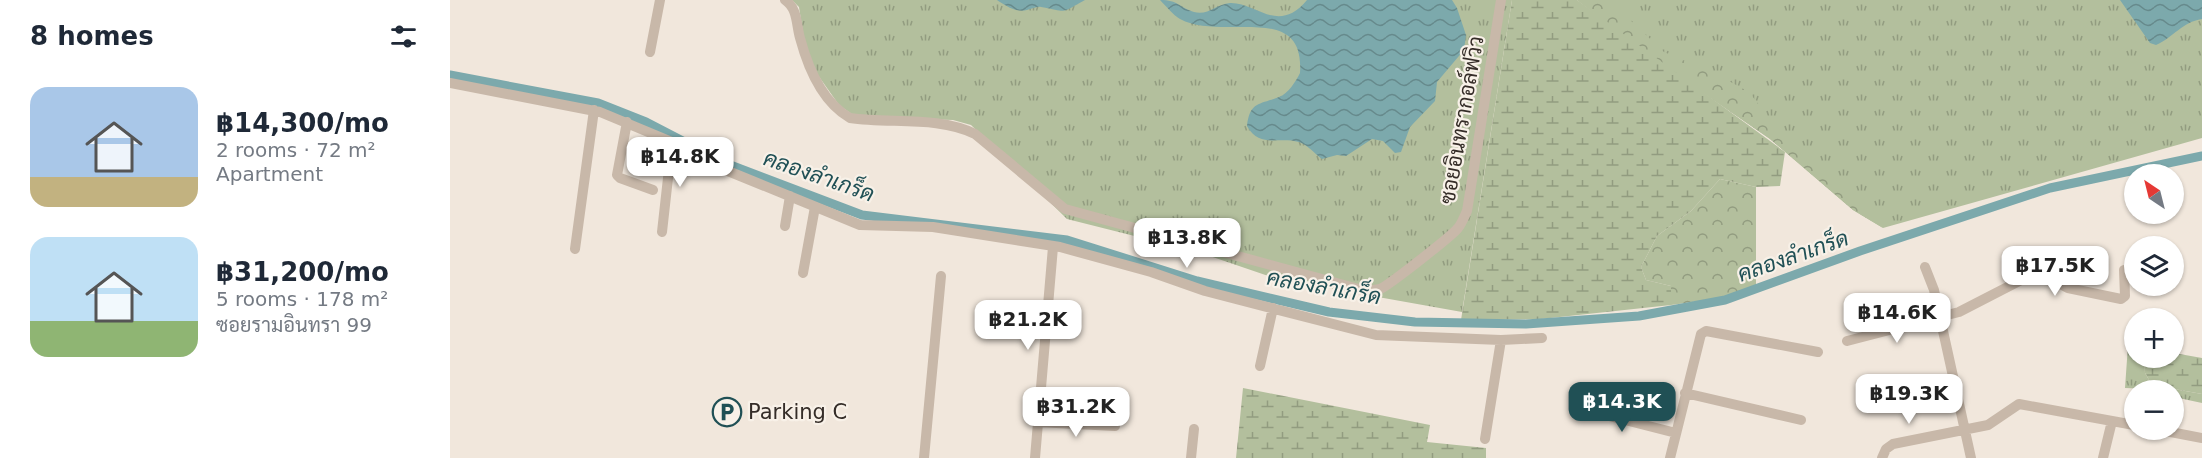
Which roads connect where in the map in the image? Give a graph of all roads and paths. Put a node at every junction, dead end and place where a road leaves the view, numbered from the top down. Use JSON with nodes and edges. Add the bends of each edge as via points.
{"nodes":[{"id":1,"x":660,"y":0,"type":"edge"},
{"id":2,"x":785,"y":0,"type":"edge"},
{"id":3,"x":1501,"y":0,"type":"edge"},
{"id":4,"x":650,"y":52,"type":"dead end"},
{"id":5,"x":450,"y":83,"type":"edge"},
{"id":6,"x":594,"y":110,"type":"junction"},
{"id":7,"x":627,"y":122,"type":"junction"},
{"id":8,"x":672,"y":142,"type":"junction"},
{"id":9,"x":653,"y":190,"type":"dead end"},
{"id":10,"x":790,"y":196,"type":"junction"},
{"id":11,"x":814,"y":207,"type":"junction"},
{"id":12,"x":785,"y":226,"type":"dead end"},
{"id":13,"x":662,"y":232,"type":"dead end"},
{"id":14,"x":1053,"y":246,"type":"junction"},
{"id":15,"x":575,"y":249,"type":"dead end"},
{"id":16,"x":1925,"y":267,"type":"dead end"},
{"id":17,"x":803,"y":273,"type":"dead end"},
{"id":18,"x":941,"y":276,"type":"dead end"},
{"id":19,"x":2126,"y":296,"type":"edge"},
{"id":20,"x":1273,"y":308,"type":"junction"},
{"id":21,"x":1940,"y":319,"type":"junction"},
{"id":22,"x":1542,"y":338,"type":"dead end"},
{"id":23,"x":1501,"y":340,"type":"junction"},
{"id":24,"x":1847,"y":341,"type":"dead end"},
{"id":25,"x":1818,"y":352,"type":"dead end"},
{"id":26,"x":1260,"y":366,"type":"dead end"},
{"id":27,"x":1685,"y":393,"type":"junction"},
{"id":28,"x":1574,"y":406,"type":"dead end"},
{"id":29,"x":1801,"y":420,"type":"dead end"},
{"id":30,"x":2112,"y":421,"type":"junction"},
{"id":31,"x":1037,"y":422,"type":"junction"},
{"id":32,"x":2124,"y":423,"type":"edge"},
{"id":33,"x":1115,"y":426,"type":"dead end"},
{"id":34,"x":1194,"y":429,"type":"dead end"},
{"id":35,"x":1965,"y":429,"type":"junction"},
{"id":36,"x":1676,"y":432,"type":"junction"},
{"id":37,"x":2184,"y":435,"type":"edge"},
{"id":38,"x":2202,"y":438,"type":"edge"},
{"id":39,"x":1485,"y":439,"type":"dead end"},
{"id":40,"x":924,"y":458,"type":"edge"},
{"id":41,"x":1035,"y":458,"type":"edge"},
{"id":42,"x":1191,"y":458,"type":"edge"},
{"id":43,"x":1670,"y":458,"type":"edge"},
{"id":44,"x":1882,"y":458,"type":"edge"},
{"id":45,"x":1971,"y":458,"type":"edge"},
{"id":46,"x":2103,"y":458,"type":"edge"}],
"edges":[{"from":1,"to":4,"type":"street"},
{"from":2,"to":3,"type":"street","name":"ซอยอินทรากอล์ฟวิว","via":[[795,15],[814,78],[840,112],[850,118],[964,129],[1065,209],[1366,291],[1389,284],[1447,239],[1467,212]]},
{"from":5,"to":6,"type":"street"},
{"from":6,"to":7,"type":"street"},
{"from":6,"to":15,"type":"street"},
{"from":7,"to":8,"type":"street"},
{"from":7,"to":9,"type":"street","via":[[617,175]]},
{"from":8,"to":10,"type":"street","via":[[723,169]]},
{"from":8,"to":13,"type":"street"},
{"from":10,"to":11,"type":"street"},
{"from":10,"to":12,"type":"street"},
{"from":11,"to":14,"type":"street","via":[[860,225],[933,227]]},
{"from":11,"to":17,"type":"street"},
{"from":14,"to":20,"type":"street"},
{"from":14,"to":31,"type":"street"},
{"from":16,"to":21,"type":"street"},
{"from":18,"to":40,"type":"street"},
{"from":19,"to":21,"type":"street","via":[[2121,299],[2068,288],[2040,273],[2026,276]]},
{"from":20,"to":23,"type":"street","via":[[1376,335]]},
{"from":20,"to":26,"type":"street"},
{"from":21,"to":24,"type":"street"},
{"from":21,"to":35,"type":"street"},
{"from":22,"to":23,"type":"street"},
{"from":23,"to":39,"type":"street"},
{"from":25,"to":27,"type":"street","via":[[1706,331],[1699,338]]},
{"from":27,"to":29,"type":"street"},
{"from":27,"to":36,"type":"street"},
{"from":28,"to":36,"type":"street"},
{"from":30,"to":32,"type":"street"},
{"from":30,"to":35,"type":"street","via":[[2019,404],[1995,423]]},
{"from":30,"to":46,"type":"street"},
{"from":31,"to":33,"type":"street"},
{"from":31,"to":41,"type":"street"},
{"from":34,"to":42,"type":"street"},
{"from":35,"to":44,"type":"street","via":[[1893,444]]},
{"from":35,"to":45,"type":"street"},
{"from":36,"to":43,"type":"street"},
{"from":37,"to":38,"type":"street"}]}
